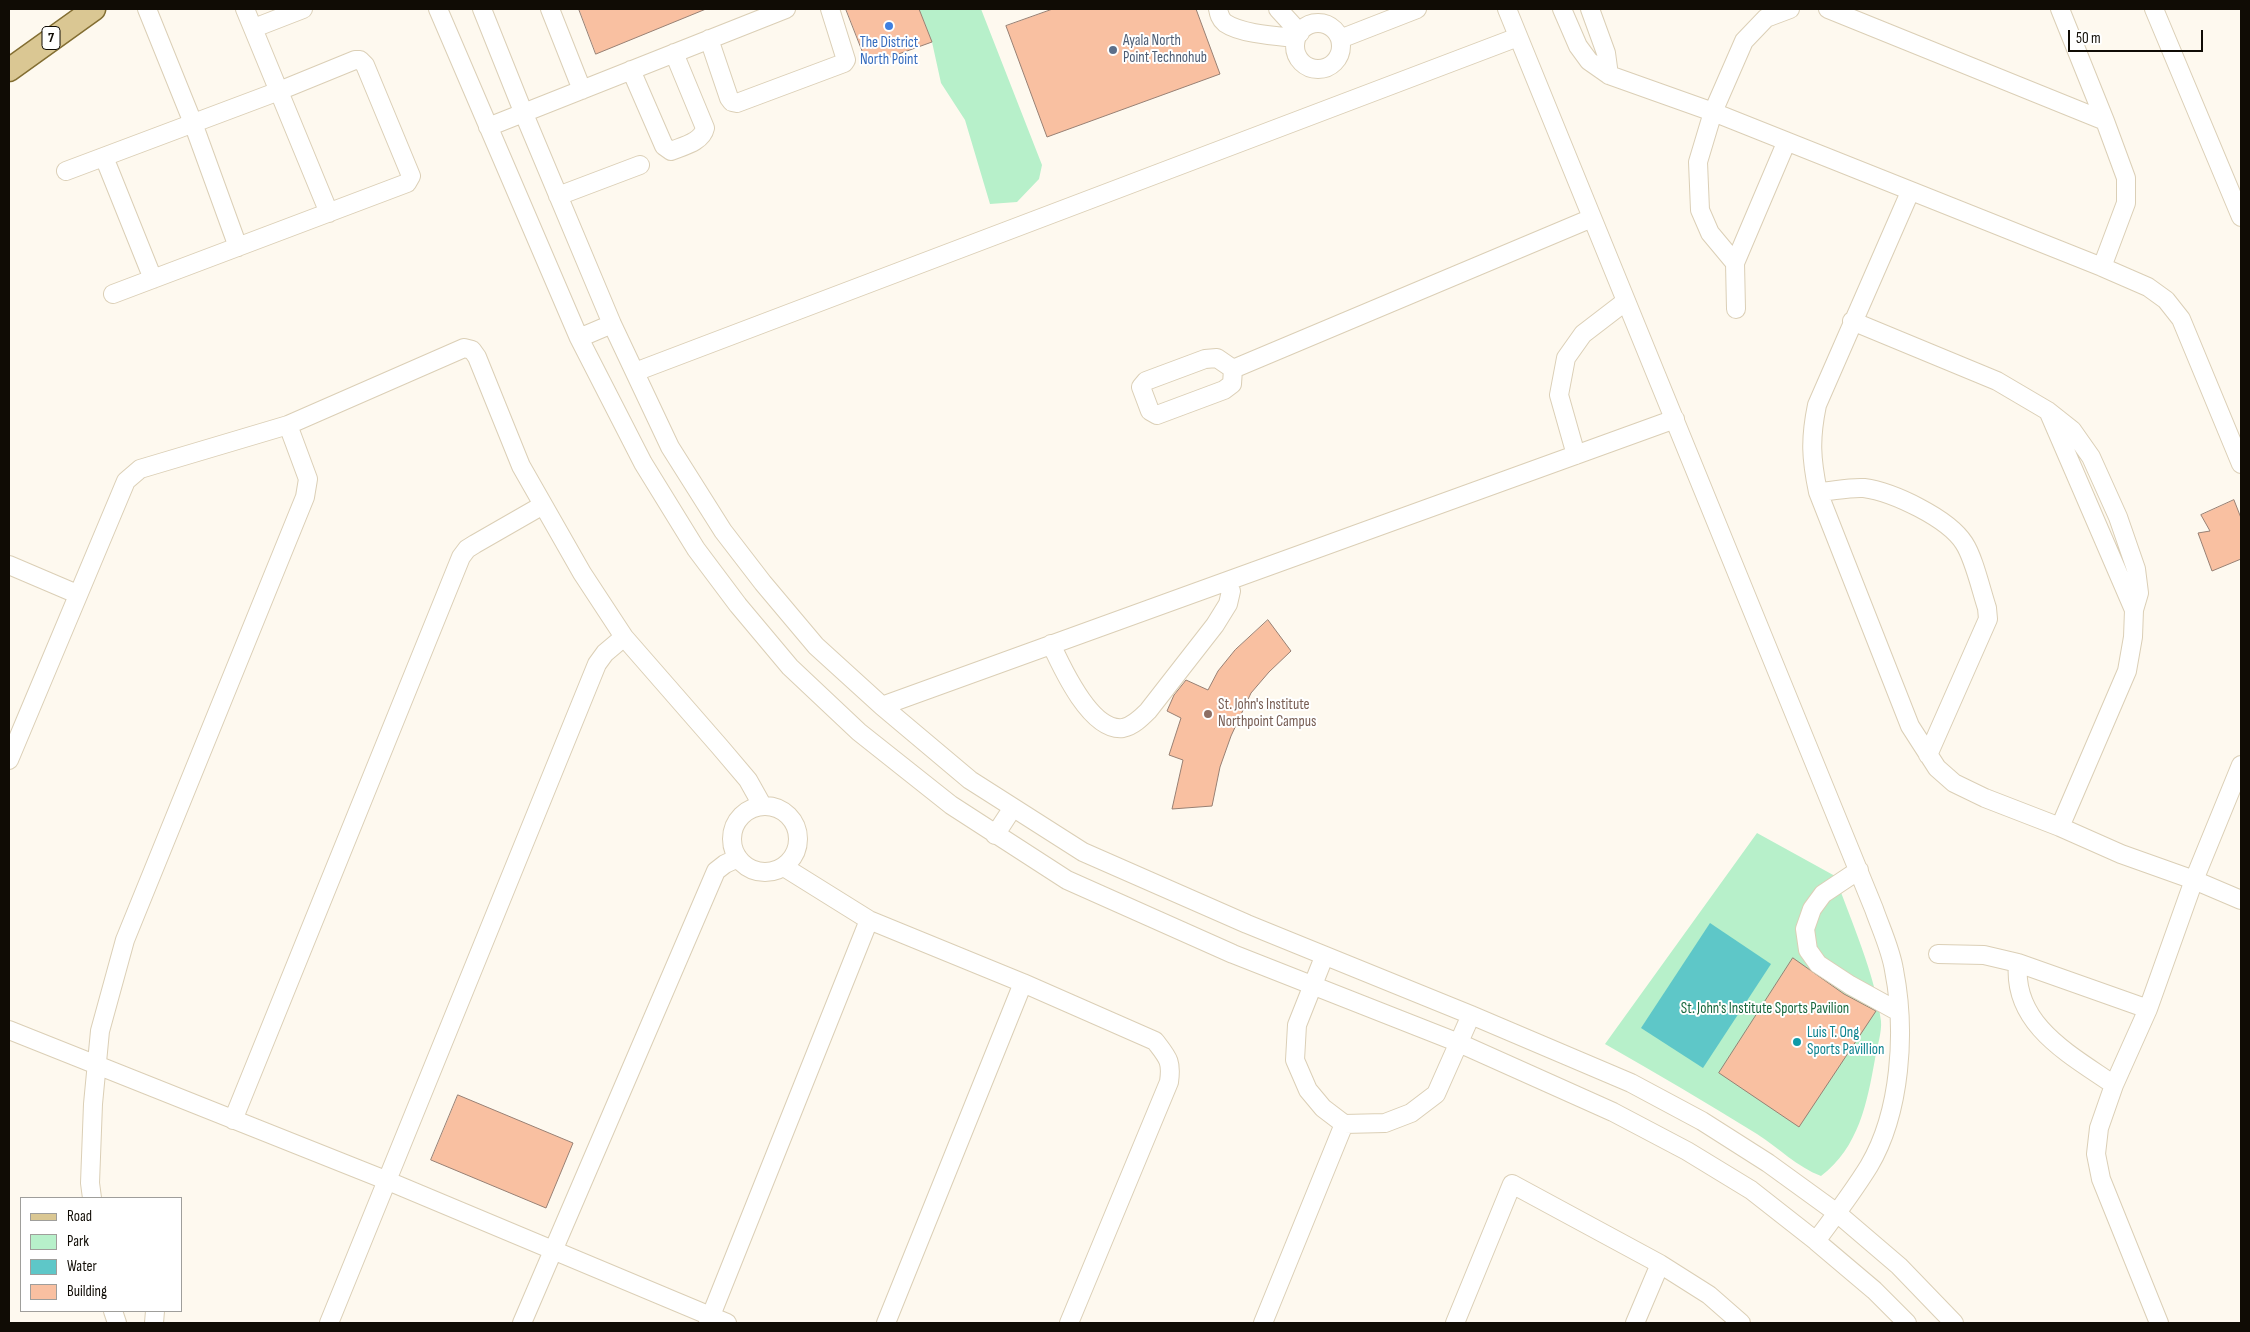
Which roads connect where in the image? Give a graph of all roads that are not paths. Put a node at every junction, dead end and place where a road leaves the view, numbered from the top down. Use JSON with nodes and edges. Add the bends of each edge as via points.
{"nodes":[{"id":1,"x":94,"y":9,"type":"edge"},
{"id":2,"x":147,"y":9,"type":"edge"},
{"id":3,"x":245,"y":9,"type":"edge"},
{"id":4,"x":304,"y":9,"type":"edge"},
{"id":5,"x":438,"y":9,"type":"edge"},
{"id":6,"x":482,"y":9,"type":"edge"},
{"id":7,"x":550,"y":9,"type":"edge"},
{"id":8,"x":786,"y":9,"type":"edge"},
{"id":9,"x":830,"y":9,"type":"edge"},
{"id":10,"x":1218,"y":9,"type":"edge"},
{"id":11,"x":1278,"y":9,"type":"edge"},
{"id":12,"x":1417,"y":9,"type":"edge"},
{"id":13,"x":1507,"y":9,"type":"edge"},
{"id":14,"x":1562,"y":9,"type":"edge"},
{"id":15,"x":1590,"y":9,"type":"edge"},
{"id":16,"x":1790,"y":9,"type":"edge"},
{"id":17,"x":1828,"y":9,"type":"edge"},
{"id":18,"x":2060,"y":9,"type":"edge"},
{"id":19,"x":2154,"y":9,"type":"edge"},
{"id":20,"x":254,"y":28,"type":"junction"},
{"id":21,"x":1298,"y":36,"type":"junction"},
{"id":22,"x":1518,"y":37,"type":"junction"},
{"id":23,"x":709,"y":38,"type":"junction"},
{"id":24,"x":1340,"y":39,"type":"junction"},
{"id":25,"x":674,"y":53,"type":"junction"},
{"id":26,"x":9,"y":70,"type":"edge"},
{"id":27,"x":631,"y":70,"type":"junction"},
{"id":28,"x":1609,"y":75,"type":"junction"},
{"id":29,"x":582,"y":90,"type":"junction"},
{"id":30,"x":280,"y":91,"type":"junction"},
{"id":31,"x":1713,"y":112,"type":"junction"},
{"id":32,"x":524,"y":114,"type":"junction"},
{"id":33,"x":2105,"y":120,"type":"junction"},
{"id":34,"x":193,"y":124,"type":"junction"},
{"id":35,"x":488,"y":127,"type":"junction"},
{"id":36,"x":1786,"y":143,"type":"junction"},
{"id":37,"x":104,"y":157,"type":"junction"},
{"id":38,"x":640,"y":165,"type":"dead end"},
{"id":39,"x":66,"y":172,"type":"dead end"},
{"id":40,"x":1910,"y":192,"type":"junction"},
{"id":41,"x":558,"y":196,"type":"junction"},
{"id":42,"x":329,"y":213,"type":"junction"},
{"id":43,"x":2241,"y":217,"type":"edge"},
{"id":44,"x":1592,"y":218,"type":"junction"},
{"id":45,"x":238,"y":247,"type":"junction"},
{"id":46,"x":1735,"y":263,"type":"junction"},
{"id":47,"x":2102,"y":267,"type":"junction"},
{"id":48,"x":153,"y":279,"type":"junction"},
{"id":49,"x":113,"y":294,"type":"dead end"},
{"id":50,"x":1626,"y":301,"type":"junction"},
{"id":51,"x":1736,"y":309,"type":"dead end"},
{"id":52,"x":1852,"y":321,"type":"junction"},
{"id":53,"x":612,"y":324,"type":"junction"},
{"id":54,"x":579,"y":338,"type":"junction"},
{"id":55,"x":1233,"y":369,"type":"junction"},
{"id":56,"x":635,"y":372,"type":"junction"},
{"id":57,"x":1675,"y":420,"type":"junction"},
{"id":58,"x":288,"y":425,"type":"junction"},
{"id":59,"x":1576,"y":455,"type":"junction"},
{"id":60,"x":2241,"y":464,"type":"edge"},
{"id":61,"x":1818,"y":492,"type":"junction"},
{"id":62,"x":543,"y":505,"type":"junction"},
{"id":63,"x":9,"y":566,"type":"edge"},
{"id":64,"x":1225,"y":582,"type":"junction"},
{"id":65,"x":77,"y":594,"type":"junction"},
{"id":66,"x":624,"y":637,"type":"junction"},
{"id":67,"x":1051,"y":644,"type":"junction"},
{"id":68,"x":882,"y":706,"type":"junction"},
{"id":69,"x":1928,"y":755,"type":"junction"},
{"id":70,"x":9,"y":760,"type":"edge"},
{"id":71,"x":2241,"y":765,"type":"edge"},
{"id":72,"x":762,"y":804,"type":"junction"},
{"id":73,"x":1012,"y":809,"type":"junction"},
{"id":74,"x":2060,"y":827,"type":"junction"},
{"id":75,"x":995,"y":835,"type":"junction"},
{"id":76,"x":738,"y":858,"type":"junction"},
{"id":77,"x":784,"y":867,"type":"junction"},
{"id":78,"x":1859,"y":870,"type":"junction"},
{"id":79,"x":2194,"y":880,"type":"junction"},
{"id":80,"x":2241,"y":900,"type":"edge"},
{"id":81,"x":869,"y":920,"type":"junction"},
{"id":82,"x":1938,"y":954,"type":"dead end"},
{"id":83,"x":1324,"y":957,"type":"junction"},
{"id":84,"x":2018,"y":963,"type":"junction"},
{"id":85,"x":1023,"y":983,"type":"junction"},
{"id":86,"x":1312,"y":984,"type":"junction"},
{"id":87,"x":2148,"y":1009,"type":"junction"},
{"id":88,"x":1899,"y":1012,"type":"junction"},
{"id":89,"x":1471,"y":1015,"type":"junction"},
{"id":90,"x":9,"y":1030,"type":"edge"},
{"id":91,"x":1459,"y":1043,"type":"junction"},
{"id":92,"x":96,"y":1065,"type":"junction"},
{"id":93,"x":2114,"y":1085,"type":"junction"},
{"id":94,"x":233,"y":1120,"type":"junction"},
{"id":95,"x":1344,"y":1124,"type":"junction"},
{"id":96,"x":388,"y":1181,"type":"junction"},
{"id":97,"x":92,"y":1197,"type":"edge"},
{"id":98,"x":1837,"y":1213,"type":"junction"},
{"id":99,"x":1816,"y":1241,"type":"junction"},
{"id":100,"x":552,"y":1250,"type":"junction"},
{"id":101,"x":1660,"y":1264,"type":"junction"},
{"id":102,"x":710,"y":1320,"type":"edge"},
{"id":103,"x":329,"y":1323,"type":"edge"},
{"id":104,"x":522,"y":1323,"type":"edge"},
{"id":105,"x":727,"y":1323,"type":"edge"},
{"id":106,"x":886,"y":1323,"type":"edge"},
{"id":107,"x":1069,"y":1323,"type":"edge"},
{"id":108,"x":1263,"y":1323,"type":"edge"},
{"id":109,"x":1455,"y":1323,"type":"edge"},
{"id":110,"x":1635,"y":1323,"type":"edge"},
{"id":111,"x":1741,"y":1323,"type":"edge"},
{"id":112,"x":1907,"y":1323,"type":"edge"},
{"id":113,"x":1954,"y":1323,"type":"edge"},
{"id":114,"x":2159,"y":1323,"type":"edge"}],
"edges":[{"from":1,"to":26,"type":"main road","number":"7"},
{"from":2,"to":34,"type":"street"},
{"from":3,"to":20,"type":"street"},
{"from":4,"to":20,"type":"street"},
{"from":5,"to":35,"type":"street"},
{"from":6,"to":32,"type":"street"},
{"from":7,"to":29,"type":"street"},
{"from":8,"to":23,"type":"street"},
{"from":9,"to":23,"type":"street","via":[[846,60],[844,63],[737,103],[729,98]]},
{"from":10,"to":21,"type":"street","via":[[1221,18],[1236,28]]},
{"from":11,"to":21,"type":"street"},
{"from":12,"to":24,"type":"street"},
{"from":13,"to":22,"type":"street"},
{"from":14,"to":28,"type":"street","via":[[1578,46],[1589,61]]},
{"from":15,"to":28,"type":"street","via":[[1606,53]]},
{"from":16,"to":31,"type":"street","via":[[1766,18],[1744,41]]},
{"from":17,"to":33,"type":"street"},
{"from":18,"to":33,"type":"street"},
{"from":19,"to":43,"type":"street"},
{"from":20,"to":30,"type":"street"},
{"from":21,"to":24,"type":"street","via":[[1308,25],[1324,24],[1331,27]]},
{"from":21,"to":24,"type":"street","via":[[1298,58],[1303,64],[1317,69],[1337,61],[1342,46]]},
{"from":22,"to":44,"type":"street"},
{"from":22,"to":56,"type":"street"},
{"from":23,"to":25,"type":"street"},
{"from":25,"to":27,"type":"street"},
{"from":25,"to":27,"type":"street","via":[[705,128],[697,140],[670,151],[664,146]]},
{"from":27,"to":29,"type":"street"},
{"from":28,"to":31,"type":"street"},
{"from":29,"to":32,"type":"street"},
{"from":30,"to":34,"type":"street"},
{"from":30,"to":42,"type":"street"},
{"from":30,"to":42,"type":"street","via":[[360,60],[365,65],[411,176],[407,184]]},
{"from":31,"to":36,"type":"street"},
{"from":31,"to":46,"type":"street","via":[[1698,162],[1700,210],[1710,233]]},
{"from":32,"to":35,"type":"street"},
{"from":32,"to":41,"type":"street"},
{"from":33,"to":47,"type":"street","via":[[2126,178],[2126,203]]},
{"from":34,"to":37,"type":"street"},
{"from":34,"to":45,"type":"street"},
{"from":35,"to":54,"type":"street"},
{"from":36,"to":40,"type":"street"},
{"from":36,"to":46,"type":"street"},
{"from":37,"to":39,"type":"street"},
{"from":37,"to":48,"type":"street"},
{"from":38,"to":41,"type":"street"},
{"from":40,"to":47,"type":"street"},
{"from":40,"to":52,"type":"street"},
{"from":41,"to":53,"type":"street"},
{"from":42,"to":45,"type":"street"},
{"from":44,"to":50,"type":"street"},
{"from":44,"to":55,"type":"street"},
{"from":45,"to":48,"type":"street"},
{"from":46,"to":51,"type":"street"},
{"from":47,"to":60,"type":"street","via":[[2148,287],[2166,300],[2181,319]]},
{"from":48,"to":49,"type":"street"},
{"from":50,"to":57,"type":"street"},
{"from":50,"to":59,"type":"street","via":[[1583,334],[1566,358],[1558,395]]},
{"from":52,"to":61,"type":"street","via":[[1817,405],[1811,432],[1811,460]]},
{"from":52,"to":74,"type":"street","via":[[1997,381],[2048,411],[2134,610],[2127,670]]},
{"from":53,"to":54,"type":"street"},
{"from":53,"to":56,"type":"street"},
{"from":54,"to":75,"type":"street","via":[[643,463],[696,549],[790,667],[859,732],[951,805]]},
{"from":55,"to":55,"type":"street","via":[[1217,358],[1206,359],[1146,381],[1141,388],[1150,411],[1157,415],[1224,390],[1232,384]]},
{"from":56,"to":68,"type":"street","via":[[670,447],[723,531],[816,646]]},
{"from":57,"to":59,"type":"street"},
{"from":57,"to":78,"type":"street"},
{"from":58,"to":62,"type":"street","via":[[464,348],[472,350],[521,466]]},
{"from":58,"to":65,"type":"street","via":[[140,468],[126,480]]},
{"from":58,"to":92,"type":"street","via":[[308,479],[305,497],[125,940],[100,1032]]},
{"from":59,"to":64,"type":"street"},
{"from":61,"to":69,"type":"street","via":[[1910,726]]},
{"from":61,"to":69,"type":"street","via":[[1863,488],[1879,492],[1911,504],[1948,526],[1965,545],[1988,619]]},
{"from":62,"to":66,"type":"street"},
{"from":62,"to":94,"type":"street","via":[[467,549],[461,558]]},
{"from":63,"to":65,"type":"street"},
{"from":64,"to":67,"type":"street"},
{"from":64,"to":67,"type":"street","via":[[1231,590],[1228,604],[1215,625],[1148,711],[1137,722],[1122,728],[1102,723],[1080,697]]},
{"from":65,"to":70,"type":"street"},
{"from":66,"to":72,"type":"street","via":[[748,780]]},
{"from":66,"to":96,"type":"street","via":[[605,653],[598,664]]},
{"from":67,"to":68,"type":"street"},
{"from":68,"to":73,"type":"street","via":[[970,780]]},
{"from":69,"to":74,"type":"street","via":[[1954,783]]},
{"from":71,"to":79,"type":"street"},
{"from":72,"to":76,"type":"street","via":[[745,812],[733,830],[732,846]]},
{"from":72,"to":77,"type":"street","via":[[782,810],[794,824],[796,848]]},
{"from":73,"to":75,"type":"street"},
{"from":73,"to":83,"type":"street","via":[[1083,852]]},
{"from":74,"to":79,"type":"street","via":[[2121,854]]},
{"from":75,"to":86,"type":"street","via":[[1067,880],[1233,954]]},
{"from":76,"to":77,"type":"street","via":[[754,870],[768,873]]},
{"from":76,"to":100,"type":"street","via":[[716,872]]},
{"from":77,"to":81,"type":"street"},
{"from":78,"to":88,"type":"street","via":[[1894,969]]},
{"from":78,"to":88,"type":"street","via":[[1823,894],[1812,910],[1805,929],[1808,950],[1818,964]]},
{"from":79,"to":80,"type":"street"},
{"from":79,"to":87,"type":"street"},
{"from":81,"to":85,"type":"street"},
{"from":81,"to":102,"type":"street"},
{"from":82,"to":84,"type":"street","via":[[1984,954]]},
{"from":83,"to":86,"type":"street"},
{"from":83,"to":89,"type":"street"},
{"from":84,"to":87,"type":"street"},
{"from":84,"to":93,"type":"street","via":[[2016,980],[2034,1022],[2051,1041]]},
{"from":85,"to":106,"type":"street"},
{"from":85,"to":107,"type":"street","via":[[1155,1041],[1172,1066],[1169,1082]]},
{"from":86,"to":91,"type":"street"},
{"from":86,"to":95,"type":"street","via":[[1297,1025],[1295,1060],[1308,1090],[1323,1108]]},
{"from":87,"to":93,"type":"street"},
{"from":88,"to":98,"type":"street","via":[[1901,1028],[1896,1079],[1888,1122],[1870,1165]]},
{"from":89,"to":91,"type":"street"},
{"from":89,"to":98,"type":"street","via":[[1631,1083],[1702,1121]]},
{"from":90,"to":92,"type":"street"},
{"from":91,"to":95,"type":"street","via":[[1436,1094],[1411,1113],[1385,1123]]},
{"from":91,"to":99,"type":"street","via":[[1614,1112],[1687,1151],[1751,1190]]},
{"from":92,"to":94,"type":"street"},
{"from":92,"to":97,"type":"street","via":[[90,1173]]},
{"from":93,"to":114,"type":"street","via":[[2099,1128],[2096,1154],[2101,1179]]},
{"from":94,"to":96,"type":"street"},
{"from":95,"to":108,"type":"street"},
{"from":96,"to":100,"type":"street"},
{"from":96,"to":103,"type":"street"},
{"from":98,"to":99,"type":"street"},
{"from":98,"to":113,"type":"street","via":[[1899,1266]]},
{"from":99,"to":112,"type":"street"},
{"from":100,"to":102,"type":"street"},
{"from":100,"to":104,"type":"street"},
{"from":101,"to":109,"type":"street","via":[[1512,1184]]},
{"from":101,"to":110,"type":"street"},
{"from":101,"to":111,"type":"street","via":[[1708,1295]]},
{"from":102,"to":105,"type":"street"}]}
